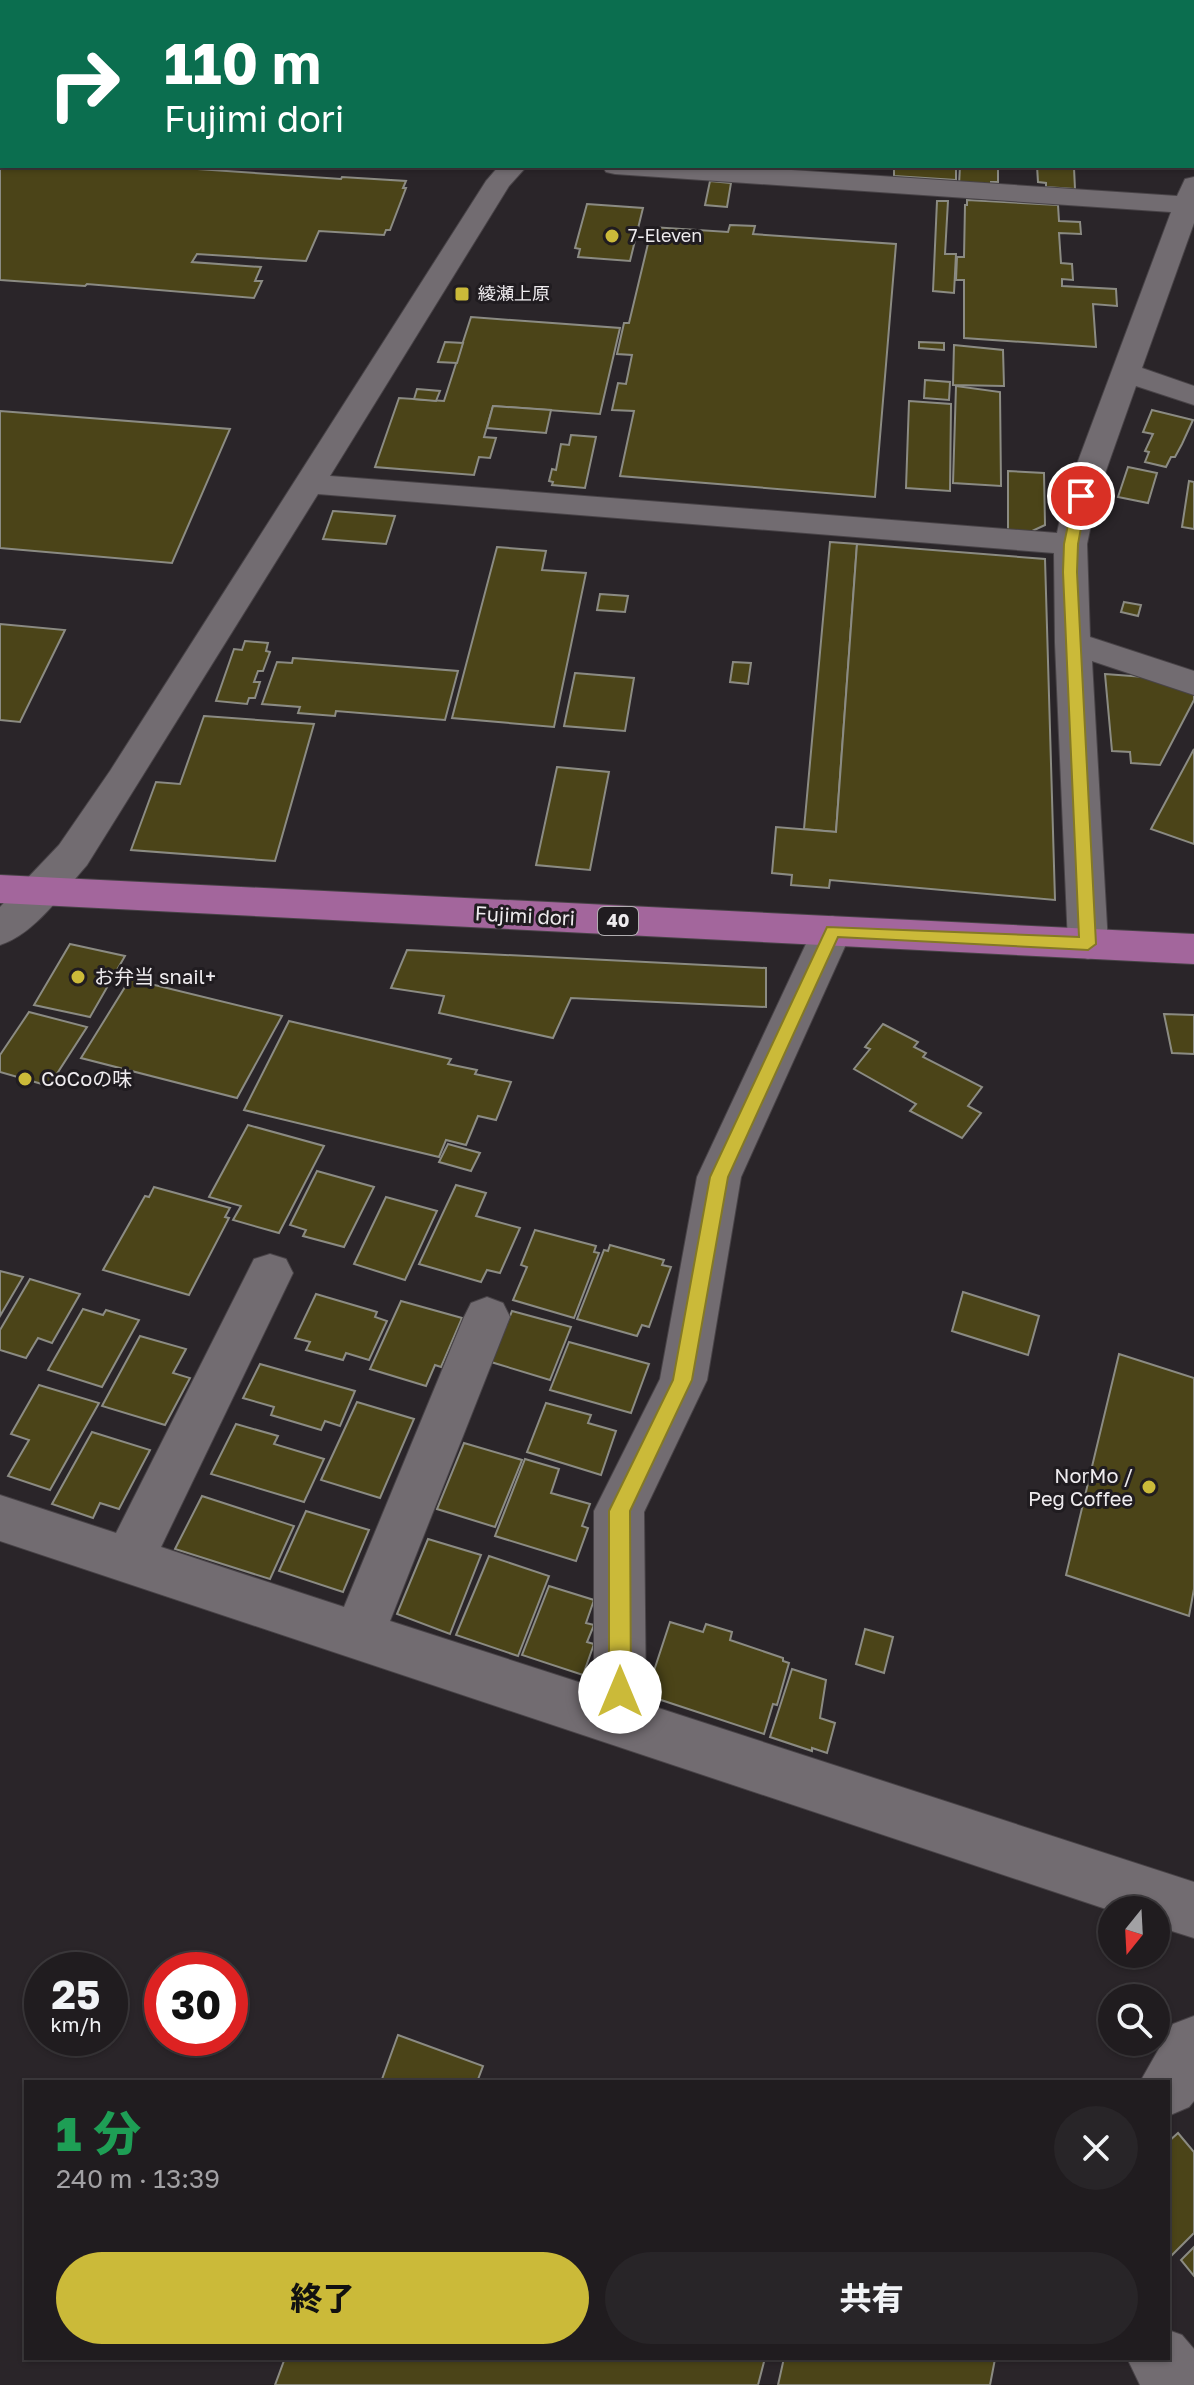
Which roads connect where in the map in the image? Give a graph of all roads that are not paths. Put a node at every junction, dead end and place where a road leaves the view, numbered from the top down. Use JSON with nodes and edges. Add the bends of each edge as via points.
{"nodes":[{"id":1,"x":512,"y":168,"type":"edge"},
{"id":2,"x":674,"y":168,"type":"edge"},
{"id":3,"x":880,"y":175,"type":"edge"},
{"id":4,"x":1014,"y":180,"type":"edge"},
{"id":5,"x":1192,"y":197,"type":"edge"},
{"id":6,"x":1127,"y":373,"type":"junction"},
{"id":7,"x":1194,"y":396,"type":"edge"},
{"id":8,"x":309,"y":484,"type":"junction"},
{"id":9,"x":1071,"y":544,"type":"junction"},
{"id":10,"x":1072,"y":643,"type":"junction"},
{"id":11,"x":1194,"y":683,"type":"edge"},
{"id":12,"x":0,"y":889,"type":"edge"},
{"id":13,"x":41,"y":892,"type":"junction"},
{"id":14,"x":0,"y":930,"type":"edge"},
{"id":15,"x":832,"y":931,"type":"junction"},
{"id":16,"x":1088,"y":944,"type":"junction"},
{"id":17,"x":1194,"y":949,"type":"edge"},
{"id":18,"x":270,"y":1273,"type":"dead end"},
{"id":19,"x":487,"y":1317,"type":"dead end"},
{"id":20,"x":0,"y":1518,"type":"edge"},
{"id":21,"x":129,"y":1560,"type":"junction"},
{"id":22,"x":358,"y":1636,"type":"junction"},
{"id":23,"x":620,"y":1722,"type":"junction"},
{"id":24,"x":1194,"y":1910,"type":"edge"},
{"id":25,"x":1194,"y":2045,"type":"edge"},
{"id":26,"x":1170,"y":2084,"type":"edge"},
{"id":27,"x":1161,"y":2360,"type":"edge"},
{"id":28,"x":1184,"y":2385,"type":"edge"}],
"edges":[{"from":1,"to":8,"type":"street"},
{"from":2,"to":3,"type":"street"},
{"from":3,"to":4,"type":"street"},
{"from":4,"to":5,"type":"street"},
{"from":5,"to":6,"type":"street"},
{"from":6,"to":7,"type":"street"},
{"from":6,"to":9,"type":"street","via":[[1081,496]]},
{"from":8,"to":9,"type":"street"},
{"from":8,"to":13,"type":"street","via":[[123,780]]},
{"from":9,"to":10,"type":"street"},
{"from":10,"to":11,"type":"street"},
{"from":10,"to":16,"type":"street"},
{"from":12,"to":13,"type":"main road","name":"Fujimi dori","number":"40"},
{"from":13,"to":14,"type":"street"},
{"from":13,"to":15,"type":"main road","name":"Fujimi dori","number":"40"},
{"from":15,"to":16,"type":"main road","name":"Fujimi dori","number":"40"},
{"from":15,"to":23,"type":"street","via":[[719,1177],[683,1380],[619,1511]]},
{"from":16,"to":17,"type":"main road","name":"Fujimi dori","number":"40"},
{"from":18,"to":21,"type":"street"},
{"from":19,"to":22,"type":"street"},
{"from":20,"to":21,"type":"street"},
{"from":21,"to":22,"type":"street"},
{"from":22,"to":23,"type":"street"},
{"from":23,"to":24,"type":"street"},
{"from":25,"to":26,"type":"street"},
{"from":27,"to":28,"type":"street"}]}
